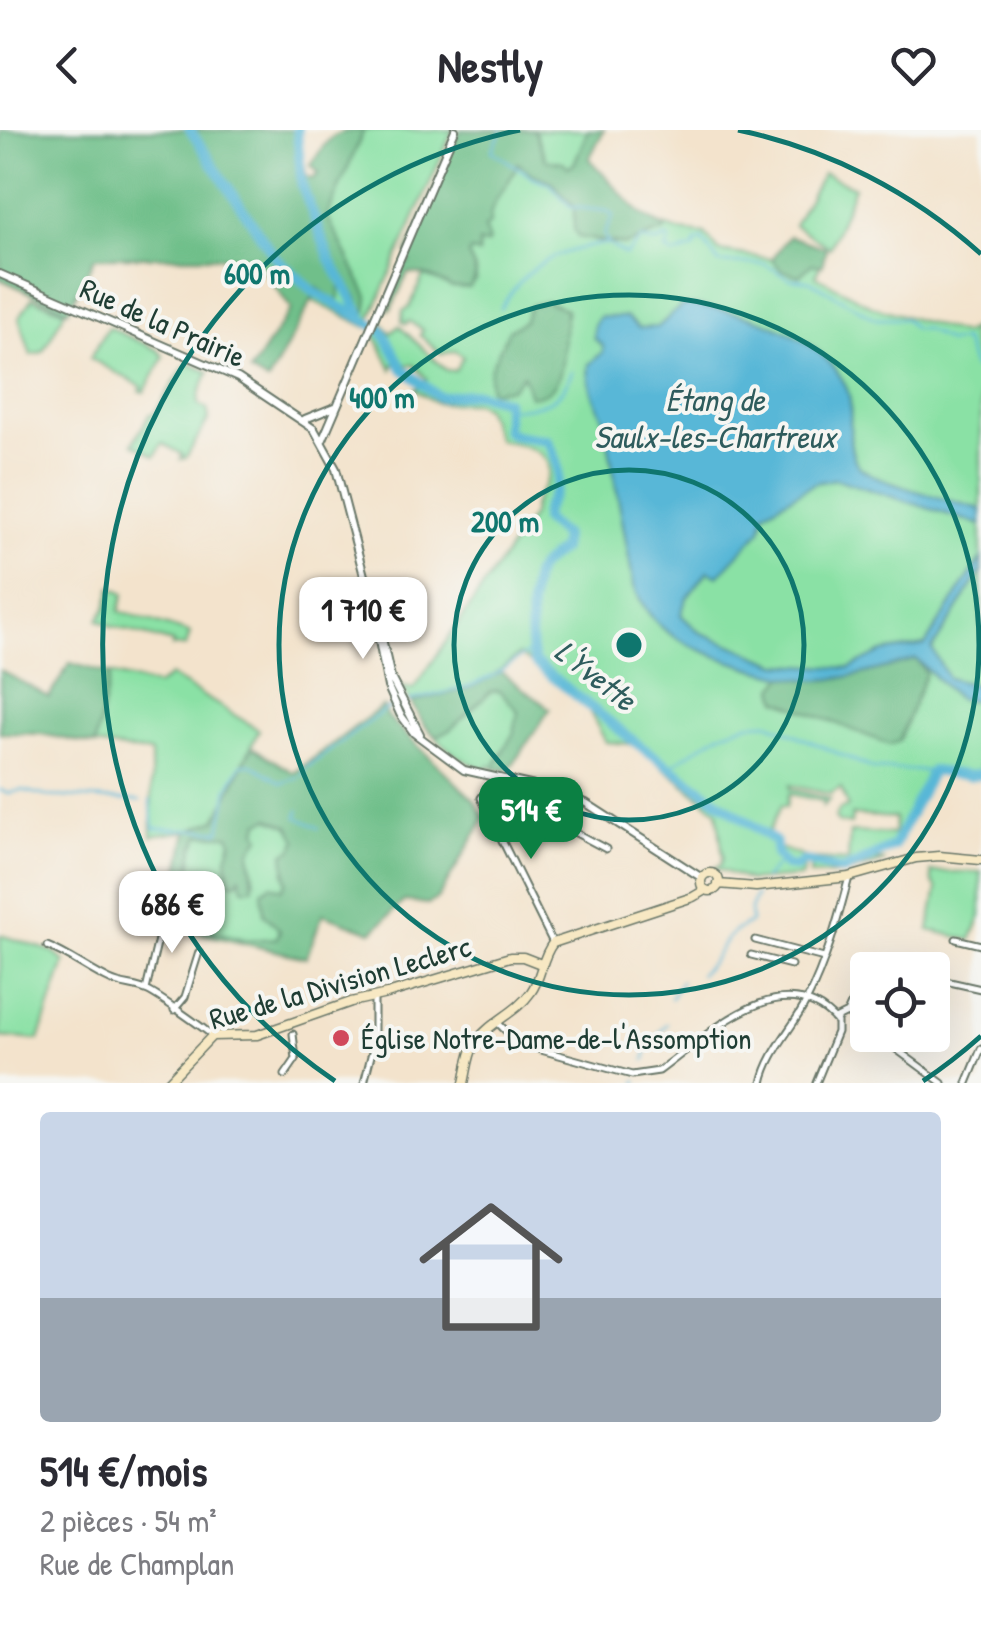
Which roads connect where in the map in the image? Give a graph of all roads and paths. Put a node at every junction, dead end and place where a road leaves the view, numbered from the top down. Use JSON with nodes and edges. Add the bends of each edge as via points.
{"nodes":[{"id":1,"x":455,"y":130,"type":"edge"},
{"id":2,"x":0,"y":274,"type":"edge"},
{"id":3,"x":336,"y":406,"type":"junction"},
{"id":4,"x":303,"y":419,"type":"junction"},
{"id":5,"x":323,"y":440,"type":"junction"},
{"id":6,"x":606,"y":849,"type":"dead end"},
{"id":7,"x":981,"y":860,"type":"edge"},
{"id":8,"x":849,"y":877,"type":"junction"},
{"id":9,"x":702,"y":878,"type":"junction"},
{"id":10,"x":718,"y":884,"type":"junction"},
{"id":11,"x":705,"y":890,"type":"junction"},
{"id":12,"x":156,"y":924,"type":"dead end"},
{"id":13,"x":956,"y":939,"type":"dead end"},
{"id":14,"x":553,"y":943,"type":"junction"},
{"id":15,"x":981,"y":945,"type":"edge"},
{"id":16,"x":46,"y":946,"type":"dead end"},
{"id":17,"x":789,"y":948,"type":"junction"},
{"id":18,"x":199,"y":952,"type":"dead end"},
{"id":19,"x":824,"y":958,"type":"junction"},
{"id":20,"x":541,"y":964,"type":"junction"},
{"id":21,"x":950,"y":982,"type":"edge"},
{"id":22,"x":146,"y":990,"type":"junction"},
{"id":23,"x":981,"y":990,"type":"edge"},
{"id":24,"x":374,"y":997,"type":"junction"},
{"id":25,"x":807,"y":1001,"type":"junction"},
{"id":26,"x":850,"y":1006,"type":"edge"},
{"id":27,"x":174,"y":1010,"type":"junction"},
{"id":28,"x":847,"y":1013,"type":"junction"},
{"id":29,"x":850,"y":1015,"type":"edge"},
{"id":30,"x":835,"y":1019,"type":"junction"},
{"id":31,"x":497,"y":1022,"type":"junction"},
{"id":32,"x":297,"y":1026,"type":"junction"},
{"id":33,"x":212,"y":1036,"type":"junction"},
{"id":34,"x":981,"y":1049,"type":"edge"},
{"id":35,"x":900,"y":1052,"type":"edge"},
{"id":36,"x":285,"y":1074,"type":"dead end"},
{"id":37,"x":167,"y":1083,"type":"edge"},
{"id":38,"x":364,"y":1083,"type":"edge"},
{"id":39,"x":464,"y":1083,"type":"edge"},
{"id":40,"x":762,"y":1083,"type":"edge"},
{"id":41,"x":816,"y":1083,"type":"edge"},
{"id":42,"x":942,"y":1083,"type":"edge"},
{"id":43,"x":967,"y":1083,"type":"edge"}],
"edges":[{"from":1,"to":3,"type":"street"},
{"from":2,"to":4,"type":"street","name":"Rue de la Prairie","via":[[217,368]]},
{"from":3,"to":4,"type":"street"},
{"from":3,"to":5,"type":"street"},
{"from":4,"to":5,"type":"street","name":"Rue de la Prairie"},
{"from":5,"to":9,"type":"street","via":[[374,610],[378,645],[399,704],[421,734],[475,774],[586,804]]},
{"from":6,"to":14,"type":"street","via":[[499,792],[481,798]]},
{"from":7,"to":8,"type":"main road","via":[[916,858]]},
{"from":8,"to":10,"type":"main road","via":[[756,887]]},
{"from":8,"to":19,"type":"street"},
{"from":9,"to":10,"type":"main road","via":[[711,874]]},
{"from":9,"to":11,"type":"main road"},
{"from":10,"to":11,"type":"main road"},
{"from":11,"to":14,"type":"main road"},
{"from":12,"to":22,"type":"street"},
{"from":13,"to":15,"type":"street"},
{"from":14,"to":20,"type":"main road"},
{"from":16,"to":22,"type":"street","via":[[111,981]]},
{"from":17,"to":17,"type":"street","via":[[788,964],[755,956],[758,940]]},
{"from":17,"to":19,"type":"street"},
{"from":18,"to":27,"type":"street"},
{"from":19,"to":25,"type":"street"},
{"from":20,"to":24,"type":"main road","name":"Rue de la Division Leclerc","via":[[510,957]]},
{"from":20,"to":31,"type":"main road","via":[[534,989]]},
{"from":21,"to":23,"type":"street"},
{"from":22,"to":27,"type":"street"},
{"from":24,"to":32,"type":"main road","name":"Rue de la Division Leclerc"},
{"from":24,"to":38,"type":"street","via":[[374,1044]]},
{"from":25,"to":30,"type":"street"},
{"from":25,"to":31,"type":"street","via":[[765,1001],[736,1013],[654,1076],[519,1044]]},
{"from":25,"to":40,"type":"street"},
{"from":26,"to":28,"type":"street"},
{"from":27,"to":33,"type":"street"},
{"from":28,"to":29,"type":"street"},
{"from":28,"to":30,"type":"street"},
{"from":30,"to":41,"type":"street","via":[[837,1032]]},
{"from":31,"to":39,"type":"main road","via":[[473,1048]]},
{"from":32,"to":33,"type":"main road","name":"Rue de la Division Leclerc"},
{"from":32,"to":36,"type":"street","name":"Rue de la Division Leclerc","via":[[296,1059]]},
{"from":33,"to":37,"type":"main road","name":"Rue de la Division Leclerc"},
{"from":34,"to":43,"type":"street"},
{"from":35,"to":42,"type":"street"}]}
